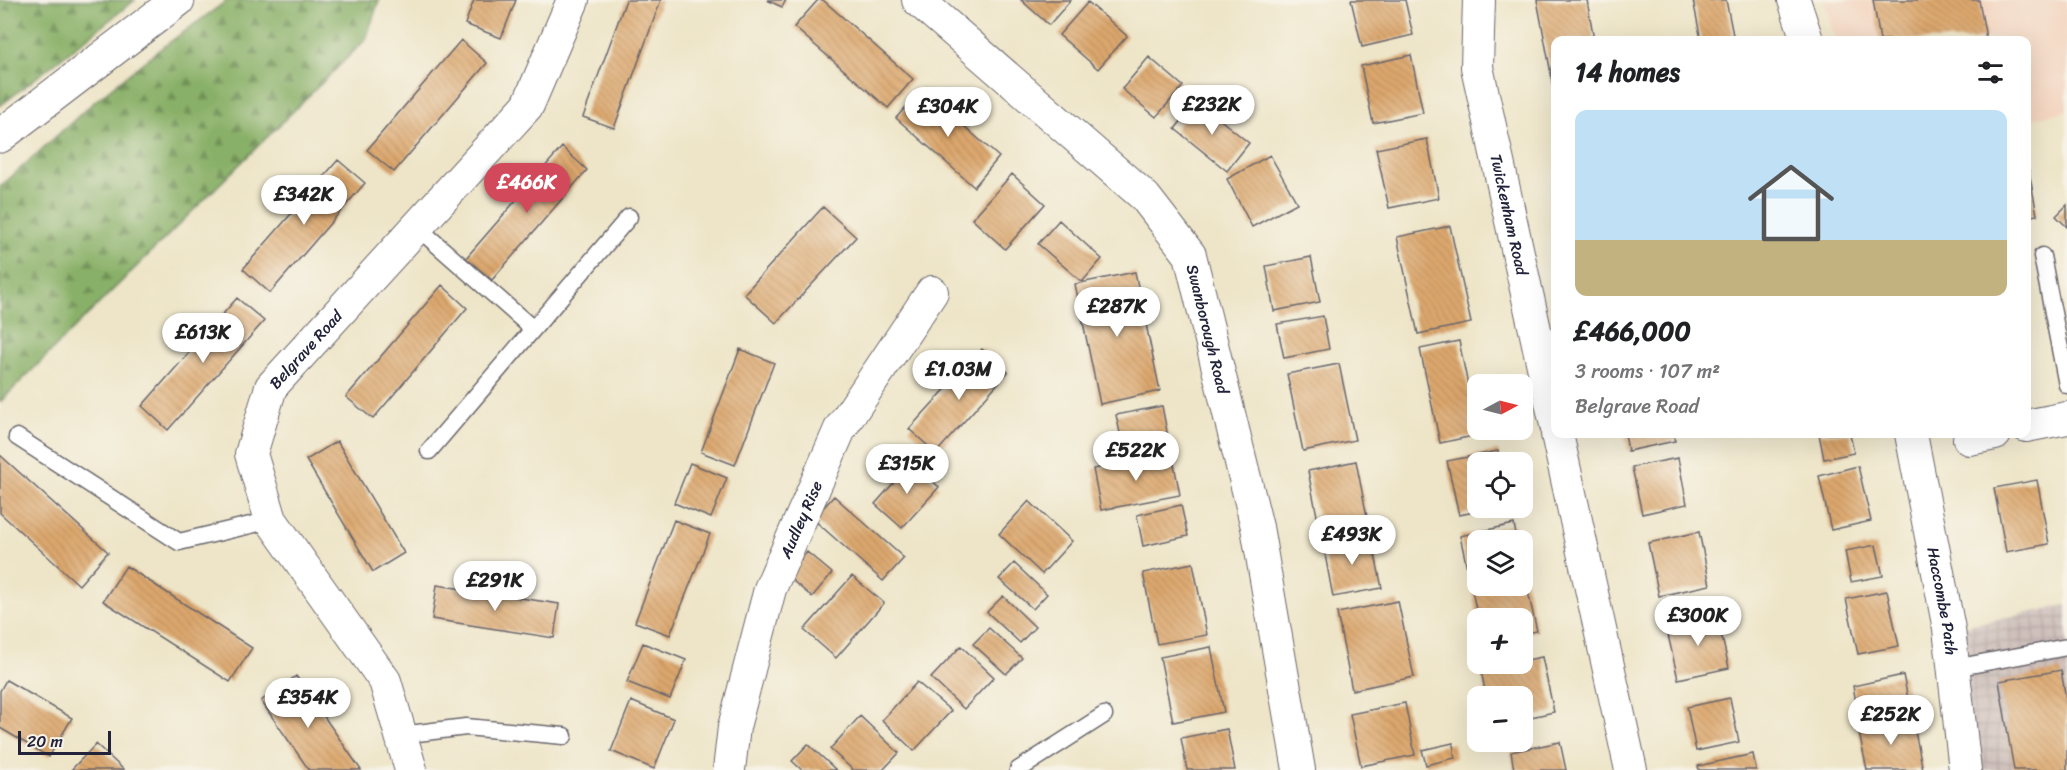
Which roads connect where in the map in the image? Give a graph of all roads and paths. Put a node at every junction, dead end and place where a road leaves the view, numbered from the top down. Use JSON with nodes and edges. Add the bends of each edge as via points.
{"nodes":[{"id":1,"x":178,"y":0,"type":"edge"},
{"id":2,"x":573,"y":0,"type":"edge"},
{"id":3,"x":918,"y":0,"type":"edge"},
{"id":4,"x":1479,"y":0,"type":"edge"},
{"id":5,"x":1794,"y":0,"type":"edge"},
{"id":6,"x":1806,"y":36,"type":"edge"},
{"id":7,"x":0,"y":136,"type":"edge"},
{"id":8,"x":629,"y":217,"type":"dead end"},
{"id":9,"x":417,"y":227,"type":"junction"},
{"id":10,"x":2042,"y":256,"type":"dead end"},
{"id":11,"x":932,"y":292,"type":"dead end"},
{"id":12,"x":533,"y":329,"type":"junction"},
{"id":13,"x":2067,"y":385,"type":"edge"},
{"id":14,"x":1551,"y":402,"type":"edge"},
{"id":15,"x":17,"y":436,"type":"dead end"},
{"id":16,"x":1558,"y":438,"type":"edge"},
{"id":17,"x":1912,"y":438,"type":"edge"},
{"id":18,"x":429,"y":451,"type":"dead end"},
{"id":19,"x":271,"y":520,"type":"junction"},
{"id":20,"x":2067,"y":647,"type":"edge"},
{"id":21,"x":1954,"y":668,"type":"junction"},
{"id":22,"x":1104,"y":715,"type":"dead end"},
{"id":23,"x":401,"y":735,"type":"junction"},
{"id":24,"x":564,"y":736,"type":"dead end"},
{"id":25,"x":411,"y":770,"type":"edge"},
{"id":26,"x":729,"y":770,"type":"edge"},
{"id":27,"x":1018,"y":770,"type":"edge"},
{"id":28,"x":1299,"y":770,"type":"edge"},
{"id":29,"x":1631,"y":770,"type":"edge"},
{"id":30,"x":1965,"y":770,"type":"edge"}],
"edges":[{"from":1,"to":7,"type":"street"},
{"from":2,"to":9,"type":"street","name":"Belgrave Road","via":[[528,105]]},
{"from":3,"to":28,"type":"street","name":"Swanborough Road","via":[[1144,197],[1190,255],[1257,527]]},
{"from":4,"to":14,"type":"street","name":"Twickenham Road","via":[[1477,67]]},
{"from":5,"to":6,"type":"street"},
{"from":8,"to":12,"type":"lane"},
{"from":9,"to":12,"type":"lane"},
{"from":9,"to":19,"type":"street","name":"Belgrave Road","via":[[271,387],[251,454]]},
{"from":10,"to":13,"type":"lane"},
{"from":11,"to":26,"type":"street","name":"Audley Rise","via":[[840,429],[770,589],[734,727]]},
{"from":12,"to":18,"type":"lane"},
{"from":15,"to":19,"type":"lane","via":[[179,542]]},
{"from":16,"to":29,"type":"street"},
{"from":17,"to":21,"type":"street","name":"Haccombe Path"},
{"from":19,"to":23,"type":"street","name":"Belgrave Road","via":[[385,681]]},
{"from":20,"to":21,"type":"lane"},
{"from":21,"to":30,"type":"street","name":"Haccombe Path"},
{"from":22,"to":27,"type":"lane"},
{"from":23,"to":24,"type":"lane","via":[[466,727]]},
{"from":23,"to":25,"type":"street","name":"Belgrave Road"}]}
